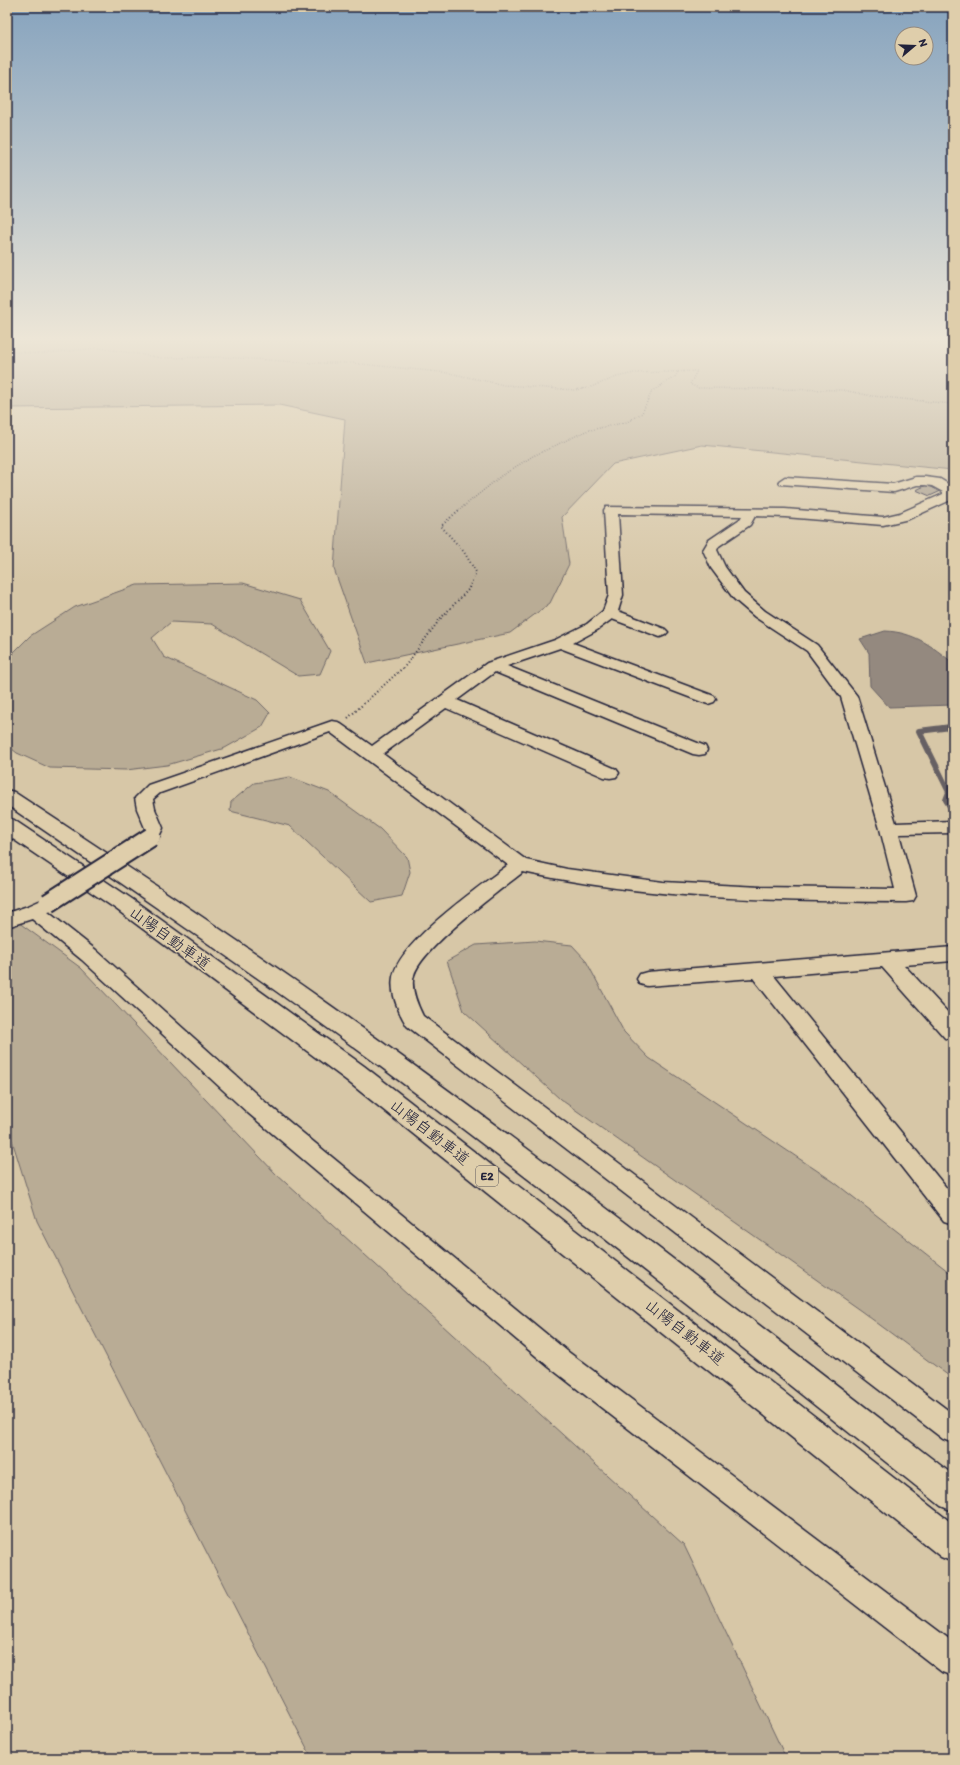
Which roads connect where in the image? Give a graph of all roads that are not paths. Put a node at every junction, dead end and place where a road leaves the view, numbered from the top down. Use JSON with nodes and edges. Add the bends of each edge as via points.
{"nodes":[{"id":1,"x":786,"y":481,"type":"dead end"},
{"id":2,"x":751,"y":512,"type":"junction"},
{"id":3,"x":610,"y":613,"type":"junction"},
{"id":4,"x":660,"y":632,"type":"dead end"},
{"id":5,"x":560,"y":643,"type":"junction"},
{"id":6,"x":493,"y":666,"type":"junction"},
{"id":7,"x":708,"y":699,"type":"dead end"},
{"id":8,"x":445,"y":701,"type":"junction"},
{"id":9,"x":699,"y":750,"type":"dead end"},
{"id":10,"x":372,"y":754,"type":"junction"},
{"id":11,"x":610,"y":773,"type":"dead end"},
{"id":12,"x":7,"y":796,"type":"edge"},
{"id":13,"x":7,"y":825,"type":"edge"},
{"id":14,"x":953,"y":827,"type":"edge"},
{"id":15,"x":889,"y":829,"type":"junction"},
{"id":16,"x":520,"y":865,"type":"junction"},
{"id":17,"x":41,"y":907,"type":"junction"},
{"id":18,"x":7,"y":920,"type":"edge"},
{"id":19,"x":953,"y":954,"type":"edge"},
{"id":20,"x":888,"y":960,"type":"junction"},
{"id":21,"x":758,"y":970,"type":"junction"},
{"id":22,"x":647,"y":979,"type":"dead end"},
{"id":23,"x":953,"y":1032,"type":"edge"},
{"id":24,"x":953,"y":1214,"type":"edge"},
{"id":25,"x":953,"y":1430,"type":"edge"},
{"id":26,"x":953,"y":1495,"type":"edge"},
{"id":27,"x":953,"y":1545,"type":"edge"},
{"id":28,"x":953,"y":1661,"type":"edge"}],
"edges":[{"from":1,"to":2,"type":"street","via":[[894,488],[925,481],[944,486],[949,490],[950,496],[904,516],[883,521]]},
{"from":2,"to":3,"type":"street","via":[[611,510],[616,595]]},
{"from":2,"to":15,"type":"street","via":[[745,522],[714,543],[710,550],[718,568],[738,596],[760,614],[812,648],[849,696]]},
{"from":3,"to":4,"type":"street"},
{"from":3,"to":5,"type":"street","via":[[592,627]]},
{"from":5,"to":6,"type":"street"},
{"from":5,"to":7,"type":"street"},
{"from":6,"to":8,"type":"street"},
{"from":6,"to":9,"type":"street"},
{"from":8,"to":10,"type":"street"},
{"from":8,"to":11,"type":"street"},
{"from":10,"to":16,"type":"street"},
{"from":10,"to":17,"type":"street","bridge":true,"via":[[332,726],[154,789],[144,798],[154,828],[151,836]]},
{"from":12,"to":26,"type":"highway","name":"山陽自動車道","number":"E2","via":[[145,888],[380,1054],[601,1220]]},
{"from":13,"to":27,"type":"highway","name":"山陽自動車道","number":"E2","via":[[124,904],[355,1073]]},
{"from":14,"to":15,"type":"street"},
{"from":15,"to":16,"type":"street","via":[[906,896],[701,892],[577,877]]},
{"from":16,"to":25,"type":"street","via":[[416,951],[402,975],[404,995],[414,1021]]},
{"from":17,"to":18,"type":"street"},
{"from":17,"to":28,"type":"street","via":[[256,1107],[558,1359]]},
{"from":19,"to":20,"type":"street"},
{"from":20,"to":21,"type":"street"},
{"from":20,"to":23,"type":"street"},
{"from":21,"to":22,"type":"street"},
{"from":21,"to":24,"type":"street"}]}
